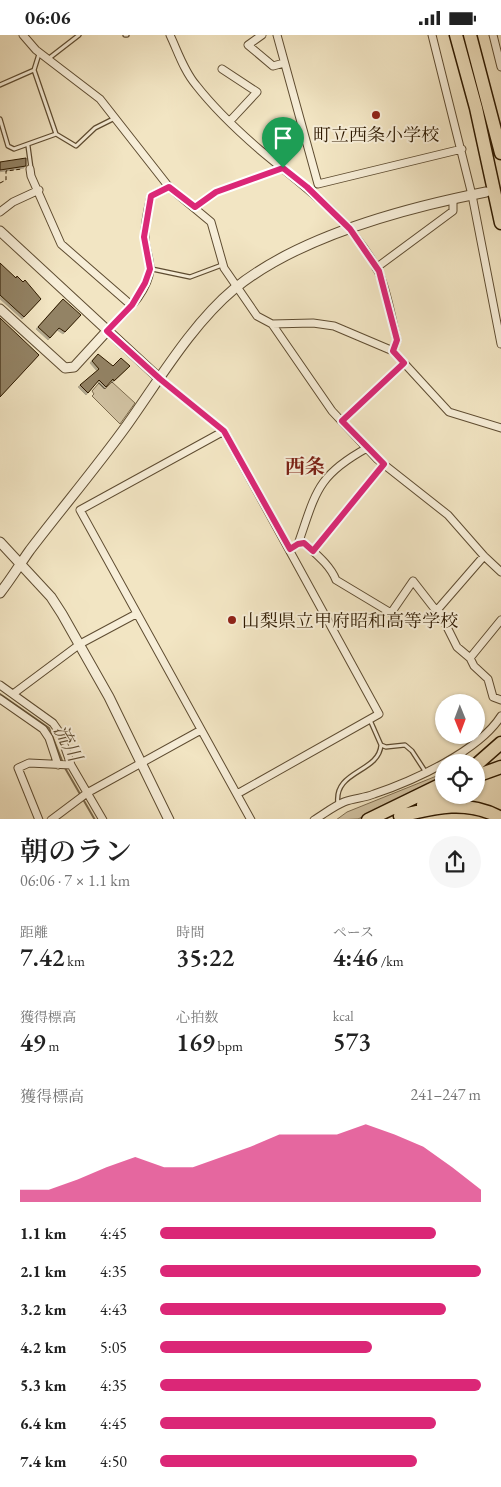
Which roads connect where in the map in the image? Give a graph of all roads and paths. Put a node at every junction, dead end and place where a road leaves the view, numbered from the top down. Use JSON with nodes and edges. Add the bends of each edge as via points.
{"nodes":[{"id":1,"x":23,"y":35,"type":"edge"},
{"id":2,"x":79,"y":35,"type":"edge"},
{"id":3,"x":170,"y":35,"type":"edge"},
{"id":4,"x":262,"y":35,"type":"edge"},
{"id":5,"x":276,"y":35,"type":"edge"},
{"id":6,"x":432,"y":35,"type":"edge"},
{"id":7,"x":456,"y":35,"type":"edge"},
{"id":8,"x":470,"y":35,"type":"edge"},
{"id":9,"x":493,"y":35,"type":"edge"},
{"id":10,"x":39,"y":53,"type":"junction"},
{"id":11,"x":48,"y":59,"type":"junction"},
{"id":12,"x":284,"y":63,"type":"junction"},
{"id":13,"x":501,"y":67,"type":"edge"},
{"id":14,"x":222,"y":69,"type":"dead end"},
{"id":15,"x":34,"y":70,"type":"junction"},
{"id":16,"x":0,"y":85,"type":"edge"},
{"id":17,"x":115,"y":118,"type":"junction"},
{"id":18,"x":0,"y":119,"type":"edge"},
{"id":19,"x":230,"y":121,"type":"junction"},
{"id":20,"x":56,"y":134,"type":"junction"},
{"id":21,"x":28,"y":146,"type":"junction"},
{"id":22,"x":462,"y":149,"type":"junction"},
{"id":23,"x":501,"y":153,"type":"edge"},
{"id":24,"x":283,"y":168,"type":"junction"},
{"id":25,"x":30,"y":169,"type":"junction"},
{"id":26,"x":0,"y":183,"type":"edge"},
{"id":27,"x":169,"y":187,"type":"junction"},
{"id":28,"x":39,"y":190,"type":"junction"},
{"id":29,"x":486,"y":192,"type":"dead end"},
{"id":30,"x":472,"y":195,"type":"junction"},
{"id":31,"x":453,"y":199,"type":"junction"},
{"id":32,"x":195,"y":207,"type":"junction"},
{"id":33,"x":0,"y":212,"type":"edge"},
{"id":34,"x":501,"y":223,"type":"edge"},
{"id":35,"x":350,"y":229,"type":"junction"},
{"id":36,"x":0,"y":231,"type":"edge"},
{"id":37,"x":223,"y":265,"type":"junction"},
{"id":38,"x":376,"y":268,"type":"junction"},
{"id":39,"x":150,"y":269,"type":"junction"},
{"id":40,"x":235,"y":288,"type":"junction"},
{"id":41,"x":132,"y":305,"type":"junction"},
{"id":42,"x":0,"y":309,"type":"edge"},
{"id":43,"x":272,"y":324,"type":"junction"},
{"id":44,"x":107,"y":331,"type":"junction"},
{"id":45,"x":501,"y":344,"type":"edge"},
{"id":46,"x":393,"y":351,"type":"junction"},
{"id":47,"x":404,"y":363,"type":"junction"},
{"id":48,"x":160,"y":379,"type":"junction"},
{"id":49,"x":342,"y":421,"type":"junction"},
{"id":50,"x":501,"y":428,"type":"edge"},
{"id":51,"x":224,"y":431,"type":"junction"},
{"id":52,"x":367,"y":448,"type":"junction"},
{"id":53,"x":384,"y":464,"type":"junction"},
{"id":54,"x":0,"y":542,"type":"edge"},
{"id":55,"x":298,"y":544,"type":"junction"},
{"id":56,"x":290,"y":549,"type":"junction"},
{"id":57,"x":313,"y":551,"type":"junction"},
{"id":58,"x":484,"y":556,"type":"junction"},
{"id":59,"x":20,"y":564,"type":"junction"},
{"id":60,"x":501,"y":572,"type":"edge"},
{"id":61,"x":0,"y":593,"type":"edge"},
{"id":62,"x":438,"y":609,"type":"junction"},
{"id":63,"x":136,"y":613,"type":"junction"},
{"id":64,"x":501,"y":620,"type":"edge"},
{"id":65,"x":80,"y":644,"type":"junction"},
{"id":66,"x":470,"y":658,"type":"junction"},
{"id":67,"x":0,"y":685,"type":"edge"},
{"id":68,"x":13,"y":694,"type":"junction"},
{"id":69,"x":0,"y":699,"type":"edge"},
{"id":70,"x":501,"y":700,"type":"edge"},
{"id":71,"x":501,"y":716,"type":"edge"},
{"id":72,"x":370,"y":720,"type":"junction"},
{"id":73,"x":201,"y":730,"type":"junction"},
{"id":74,"x":501,"y":743,"type":"edge"},
{"id":75,"x":381,"y":745,"type":"junction"},
{"id":76,"x":485,"y":757,"type":"edge"},
{"id":77,"x":141,"y":763,"type":"junction"},
{"id":78,"x":58,"y":765,"type":"junction"},
{"id":79,"x":71,"y":765,"type":"junction"},
{"id":80,"x":501,"y":767,"type":"edge"},
{"id":81,"x":424,"y":771,"type":"junction"},
{"id":82,"x":485,"y":773,"type":"edge"},
{"id":83,"x":501,"y":773,"type":"edge"},
{"id":84,"x":485,"y":779,"type":"edge"},
{"id":85,"x":435,"y":787,"type":"edge"},
{"id":86,"x":87,"y":793,"type":"junction"},
{"id":87,"x":237,"y":793,"type":"junction"},
{"id":88,"x":435,"y":793,"type":"edge"},
{"id":89,"x":435,"y":800,"type":"edge"},
{"id":90,"x":338,"y":804,"type":"junction"},
{"id":91,"x":373,"y":817,"type":"edge"},
{"id":92,"x":397,"y":817,"type":"edge"},
{"id":93,"x":501,"y":818,"type":"edge"},
{"id":94,"x":39,"y":819,"type":"edge"},
{"id":95,"x":51,"y":819,"type":"edge"},
{"id":96,"x":103,"y":819,"type":"edge"},
{"id":97,"x":169,"y":819,"type":"edge"},
{"id":98,"x":251,"y":819,"type":"edge"},
{"id":99,"x":314,"y":819,"type":"edge"}],
"edges":[{"from":1,"to":10,"type":"street"},
{"from":2,"to":11,"type":"lane"},
{"from":3,"to":19,"type":"street","via":[[195,84]]},
{"from":4,"to":12,"type":"street","via":[[248,45],[273,66]]},
{"from":5,"to":12,"type":"street"},
{"from":6,"to":22,"type":"street"},
{"from":7,"to":34,"type":"highway"},
{"from":8,"to":23,"type":"highway"},
{"from":9,"to":13,"type":"street"},
{"from":10,"to":11,"type":"street"},
{"from":10,"to":15,"type":"lane"},
{"from":11,"to":17,"type":"street","via":[[100,99]]},
{"from":12,"to":22,"type":"street","via":[[318,184]]},
{"from":14,"to":19,"type":"street","via":[[257,92]]},
{"from":15,"to":16,"type":"lane"},
{"from":15,"to":20,"type":"lane"},
{"from":17,"to":20,"type":"lane","via":[[95,128],[76,146]]},
{"from":17,"to":27,"type":"street"},
{"from":18,"to":21,"type":"lane","via":[[8,147]]},
{"from":19,"to":24,"type":"street"},
{"from":20,"to":21,"type":"lane"},
{"from":21,"to":25,"type":"lane"},
{"from":22,"to":30,"type":"street"},
{"from":24,"to":32,"type":"lane","via":[[216,192]]},
{"from":24,"to":35,"type":"street"},
{"from":25,"to":26,"type":"path","via":[[6,171],[6,180]]},
{"from":25,"to":28,"type":"street"},
{"from":27,"to":32,"type":"street"},
{"from":27,"to":39,"type":"street","via":[[151,196],[144,237]]},
{"from":28,"to":33,"type":"street"},
{"from":28,"to":41,"type":"street","via":[[61,244]]},
{"from":29,"to":30,"type":"street"},
{"from":30,"to":31,"type":"street"},
{"from":30,"to":45,"type":"street"},
{"from":31,"to":35,"type":"street"},
{"from":31,"to":38,"type":"street","via":[[453,211]]},
{"from":32,"to":37,"type":"street","via":[[211,222]]},
{"from":35,"to":38,"type":"street"},
{"from":35,"to":40,"type":"street","via":[[277,261]]},
{"from":36,"to":44,"type":"street"},
{"from":37,"to":39,"type":"lane","via":[[190,277]]},
{"from":37,"to":40,"type":"street"},
{"from":38,"to":46,"type":"street","via":[[397,340]]},
{"from":39,"to":41,"type":"street","via":[[143,290]]},
{"from":40,"to":43,"type":"street","via":[[257,317]]},
{"from":40,"to":48,"type":"street","via":[[205,318]]},
{"from":41,"to":44,"type":"street"},
{"from":42,"to":44,"type":"street","via":[[65,368],[74,367]]},
{"from":43,"to":46,"type":"street","via":[[334,326]]},
{"from":43,"to":49,"type":"street"},
{"from":44,"to":48,"type":"street"},
{"from":46,"to":47,"type":"street"},
{"from":47,"to":49,"type":"lane"},
{"from":47,"to":50,"type":"street","via":[[449,412]]},
{"from":48,"to":51,"type":"street"},
{"from":48,"to":59,"type":"street","via":[[100,463]]},
{"from":49,"to":52,"type":"street"},
{"from":51,"to":56,"type":"street"},
{"from":51,"to":63,"type":"street","via":[[80,511]]},
{"from":52,"to":53,"type":"street"},
{"from":52,"to":55,"type":"street","via":[[344,460],[320,485]]},
{"from":53,"to":57,"type":"street"},
{"from":53,"to":58,"type":"street","via":[[448,515]]},
{"from":54,"to":59,"type":"street"},
{"from":55,"to":56,"type":"street"},
{"from":55,"to":57,"type":"street","via":[[304,543]]},
{"from":56,"to":72,"type":"street","via":[[379,715]]},
{"from":57,"to":62,"type":"street","via":[[333,571],[336,580],[392,613],[413,581]]},
{"from":58,"to":60,"type":"street"},
{"from":58,"to":62,"type":"street"},
{"from":59,"to":61,"type":"street"},
{"from":59,"to":65,"type":"street","via":[[51,597]]},
{"from":62,"to":66,"type":"street","via":[[457,647]]},
{"from":63,"to":65,"type":"street"},
{"from":63,"to":73,"type":"street"},
{"from":64,"to":66,"type":"street"},
{"from":65,"to":68,"type":"street"},
{"from":65,"to":77,"type":"street"},
{"from":66,"to":70,"type":"street","via":[[488,679],[493,697]]},
{"from":67,"to":68,"type":"street"},
{"from":68,"to":79,"type":"street","via":[[53,723]]},
{"from":69,"to":78,"type":"street","via":[[43,729]]},
{"from":71,"to":81,"type":"street","via":[[494,727],[467,749]]},
{"from":72,"to":75,"type":"lane"},
{"from":72,"to":87,"type":"street"},
{"from":73,"to":77,"type":"street"},
{"from":73,"to":87,"type":"street"},
{"from":74,"to":76,"type":"highway"},
{"from":75,"to":81,"type":"lane","via":[[405,745]]},
{"from":75,"to":90,"type":"lane","via":[[380,753],[373,761],[342,783]]},
{"from":77,"to":86,"type":"street"},
{"from":77,"to":97,"type":"street"},
{"from":78,"to":79,"type":"street"},
{"from":78,"to":94,"type":"street","via":[[29,763],[18,768]]},
{"from":79,"to":86,"type":"street"},
{"from":80,"to":82,"type":"highway"},
{"from":81,"to":90,"type":"street","via":[[379,793]]},
{"from":83,"to":84,"type":"highway"},
{"from":85,"to":91,"type":"highway"},
{"from":86,"to":95,"type":"street"},
{"from":86,"to":96,"type":"street"},
{"from":87,"to":98,"type":"street"},
{"from":88,"to":91,"type":"highway"},
{"from":89,"to":92,"type":"highway"},
{"from":90,"to":99,"type":"street"},
{"from":92,"to":93,"type":"highway","via":[[459,805],[486,809]]}]}
